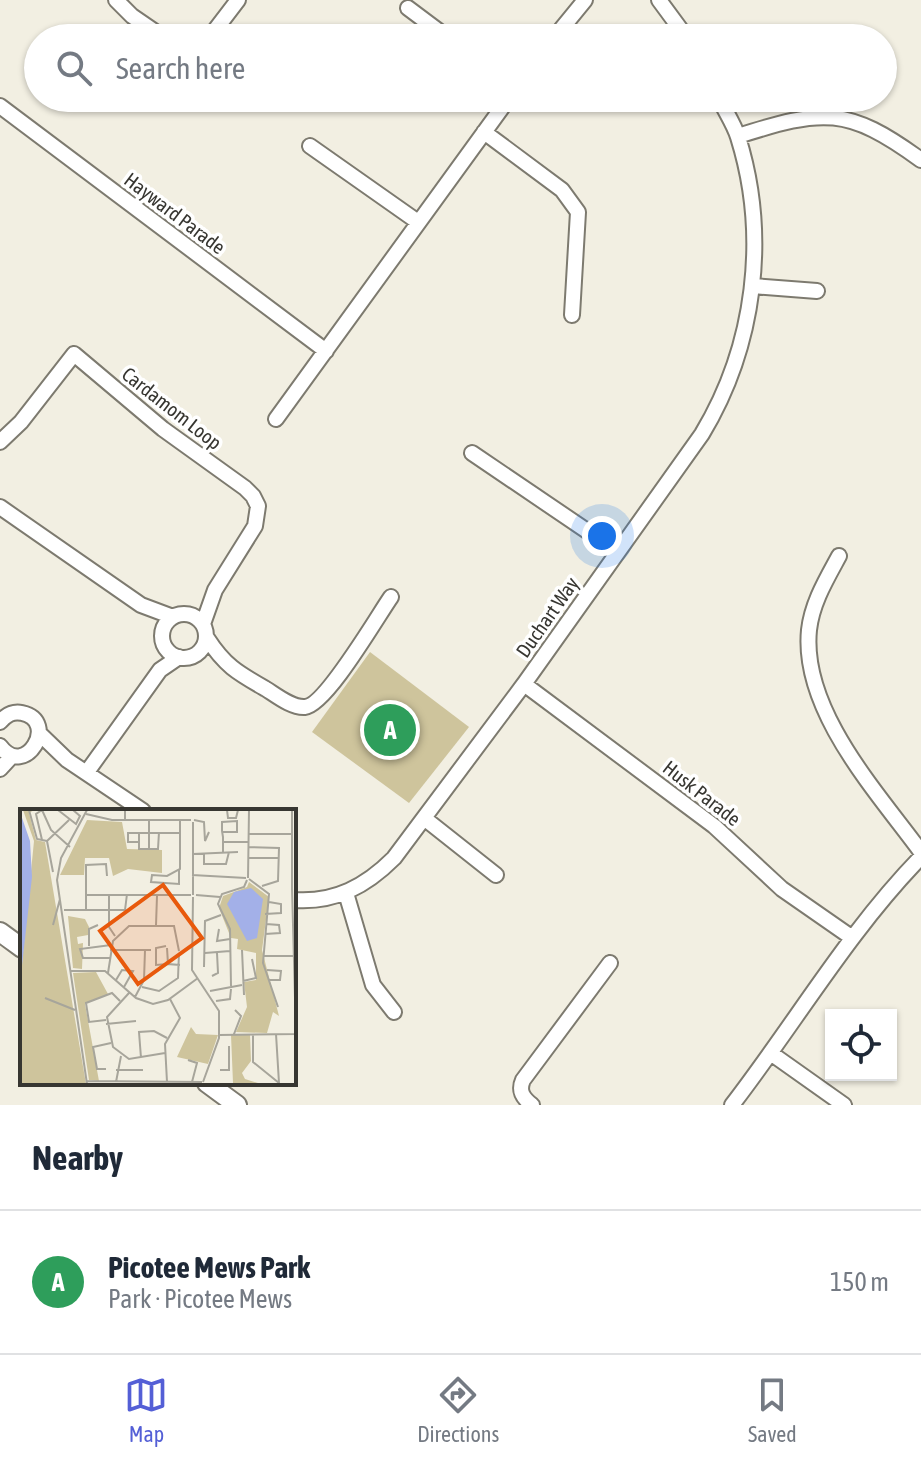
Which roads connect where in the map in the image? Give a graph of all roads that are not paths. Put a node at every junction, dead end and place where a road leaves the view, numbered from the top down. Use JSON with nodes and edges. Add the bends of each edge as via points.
{"nodes":[{"id":1,"x":116,"y":0,"type":"edge"},
{"id":2,"x":238,"y":0,"type":"edge"},
{"id":3,"x":585,"y":0,"type":"edge"},
{"id":4,"x":669,"y":3,"type":"edge"},
{"id":5,"x":408,"y":8,"type":"dead end"},
{"id":6,"x":144,"y":24,"type":"edge"},
{"id":7,"x":220,"y":24,"type":"edge"},
{"id":8,"x":429,"y":24,"type":"edge"},
{"id":9,"x":565,"y":24,"type":"edge"},
{"id":10,"x":680,"y":24,"type":"edge"},
{"id":11,"x":0,"y":106,"type":"edge"},
{"id":12,"x":499,"y":112,"type":"edge"},
{"id":13,"x":726,"y":112,"type":"edge"},
{"id":14,"x":484,"y":132,"type":"junction"},
{"id":15,"x":738,"y":136,"type":"junction"},
{"id":16,"x":310,"y":146,"type":"dead end"},
{"id":17,"x":921,"y":160,"type":"edge"},
{"id":18,"x":418,"y":222,"type":"junction"},
{"id":19,"x":753,"y":286,"type":"junction"},
{"id":20,"x":817,"y":291,"type":"dead end"},
{"id":21,"x":572,"y":315,"type":"dead end"},
{"id":22,"x":326,"y":351,"type":"junction"},
{"id":23,"x":276,"y":419,"type":"dead end"},
{"id":24,"x":0,"y":442,"type":"edge"},
{"id":25,"x":472,"y":453,"type":"dead end"},
{"id":26,"x":0,"y":507,"type":"edge"},
{"id":27,"x":618,"y":552,"type":"junction"},
{"id":28,"x":839,"y":556,"type":"dead end"},
{"id":29,"x":215,"y":590,"type":"junction"},
{"id":30,"x":391,"y":597,"type":"dead end"},
{"id":31,"x":141,"y":605,"type":"junction"},
{"id":32,"x":180,"y":615,"type":"junction"},
{"id":33,"x":205,"y":631,"type":"junction"},
{"id":34,"x":163,"y":640,"type":"junction"},
{"id":35,"x":186,"y":656,"type":"junction"},
{"id":36,"x":223,"y":662,"type":"junction"},
{"id":37,"x":160,"y":670,"type":"junction"},
{"id":38,"x":524,"y":684,"type":"junction"},
{"id":39,"x":3,"y":715,"type":"edge"},
{"id":40,"x":40,"y":734,"type":"junction"},
{"id":41,"x":0,"y":746,"type":"edge"},
{"id":42,"x":31,"y":752,"type":"junction"},
{"id":43,"x":12,"y":756,"type":"junction"},
{"id":44,"x":67,"y":760,"type":"junction"},
{"id":45,"x":0,"y":769,"type":"edge"},
{"id":46,"x":87,"y":772,"type":"junction"},
{"id":47,"x":140,"y":809,"type":"edge"},
{"id":48,"x":424,"y":818,"type":"junction"},
{"id":49,"x":921,"y":855,"type":"edge"},
{"id":50,"x":496,"y":875,"type":"dead end"},
{"id":51,"x":346,"y":893,"type":"junction"},
{"id":52,"x":296,"y":900,"type":"edge"},
{"id":53,"x":0,"y":932,"type":"edge"},
{"id":54,"x":851,"y":937,"type":"junction"},
{"id":55,"x":20,"y":947,"type":"edge"},
{"id":56,"x":610,"y":963,"type":"dead end"},
{"id":57,"x":394,"y":1012,"type":"dead end"},
{"id":58,"x":772,"y":1054,"type":"junction"},
{"id":59,"x":210,"y":1085,"type":"edge"},
{"id":60,"x":237,"y":1105,"type":"edge"},
{"id":61,"x":532,"y":1105,"type":"edge"},
{"id":62,"x":732,"y":1105,"type":"edge"},
{"id":63,"x":844,"y":1105,"type":"edge"}],
"edges":[{"from":1,"to":6,"type":"street"},
{"from":2,"to":7,"type":"street"},
{"from":3,"to":9,"type":"street"},
{"from":4,"to":10,"type":"street"},
{"from":5,"to":8,"type":"street"},
{"from":11,"to":22,"type":"street","name":"Hayward Parade"},
{"from":12,"to":14,"type":"street"},
{"from":13,"to":15,"type":"street","name":"Duchart Way"},
{"from":14,"to":18,"type":"street"},
{"from":14,"to":21,"type":"street","via":[[562,190],[578,212]]},
{"from":15,"to":17,"type":"street","via":[[789,120],[837,118],[879,131]]},
{"from":15,"to":19,"type":"street","name":"Duchart Way","via":[[752,217]]},
{"from":16,"to":18,"type":"street"},
{"from":18,"to":22,"type":"street"},
{"from":19,"to":20,"type":"street"},
{"from":19,"to":27,"type":"street","name":"Duchart Way","via":[[744,337],[720,404]]},
{"from":22,"to":23,"type":"street"},
{"from":24,"to":29,"type":"street","name":"Cardamom Loop","via":[[74,354],[253,496],[255,526]]},
{"from":25,"to":27,"type":"street"},
{"from":26,"to":31,"type":"street"},
{"from":27,"to":38,"type":"street","name":"Duchart Way"},
{"from":28,"to":49,"type":"street","via":[[819,593],[809,631],[818,690],[845,748]]},
{"from":29,"to":32,"type":"street","name":"Cardamom Loop"},
{"from":29,"to":33,"type":"street","name":"Cardamom Loop"},
{"from":30,"to":36,"type":"street","via":[[314,704],[296,706]]},
{"from":31,"to":32,"type":"street"},
{"from":31,"to":34,"type":"street"},
{"from":32,"to":33,"type":"street"},
{"from":32,"to":34,"type":"street","via":[[166,623]]},
{"from":33,"to":35,"type":"street","via":[[203,649]]},
{"from":33,"to":36,"type":"street"},
{"from":34,"to":35,"type":"street","via":[[172,654]]},
{"from":34,"to":37,"type":"street"},
{"from":35,"to":36,"type":"street"},
{"from":35,"to":37,"type":"street"},
{"from":37,"to":46,"type":"street"},
{"from":38,"to":48,"type":"street","name":"Duchart Way"},
{"from":38,"to":54,"type":"street","name":"Husk Parade","via":[[714,826],[782,889]]},
{"from":39,"to":40,"type":"street","via":[[30,716]]},
{"from":40,"to":42,"type":"street"},
{"from":40,"to":44,"type":"street"},
{"from":41,"to":43,"type":"street"},
{"from":42,"to":43,"type":"street"},
{"from":42,"to":44,"type":"street"},
{"from":43,"to":45,"type":"street"},
{"from":44,"to":46,"type":"street"},
{"from":46,"to":47,"type":"street"},
{"from":48,"to":50,"type":"street"},
{"from":48,"to":51,"type":"street","name":"Duchart Way","via":[[388,864]]},
{"from":49,"to":54,"type":"street"},
{"from":51,"to":52,"type":"street","name":"Duchart Way"},
{"from":51,"to":57,"type":"street","via":[[373,985]]},
{"from":53,"to":55,"type":"main road"},
{"from":54,"to":58,"type":"street"},
{"from":56,"to":61,"type":"street","via":[[523,1080],[522,1095]]},
{"from":58,"to":62,"type":"street"},
{"from":58,"to":63,"type":"street"},
{"from":59,"to":60,"type":"main road"}]}
